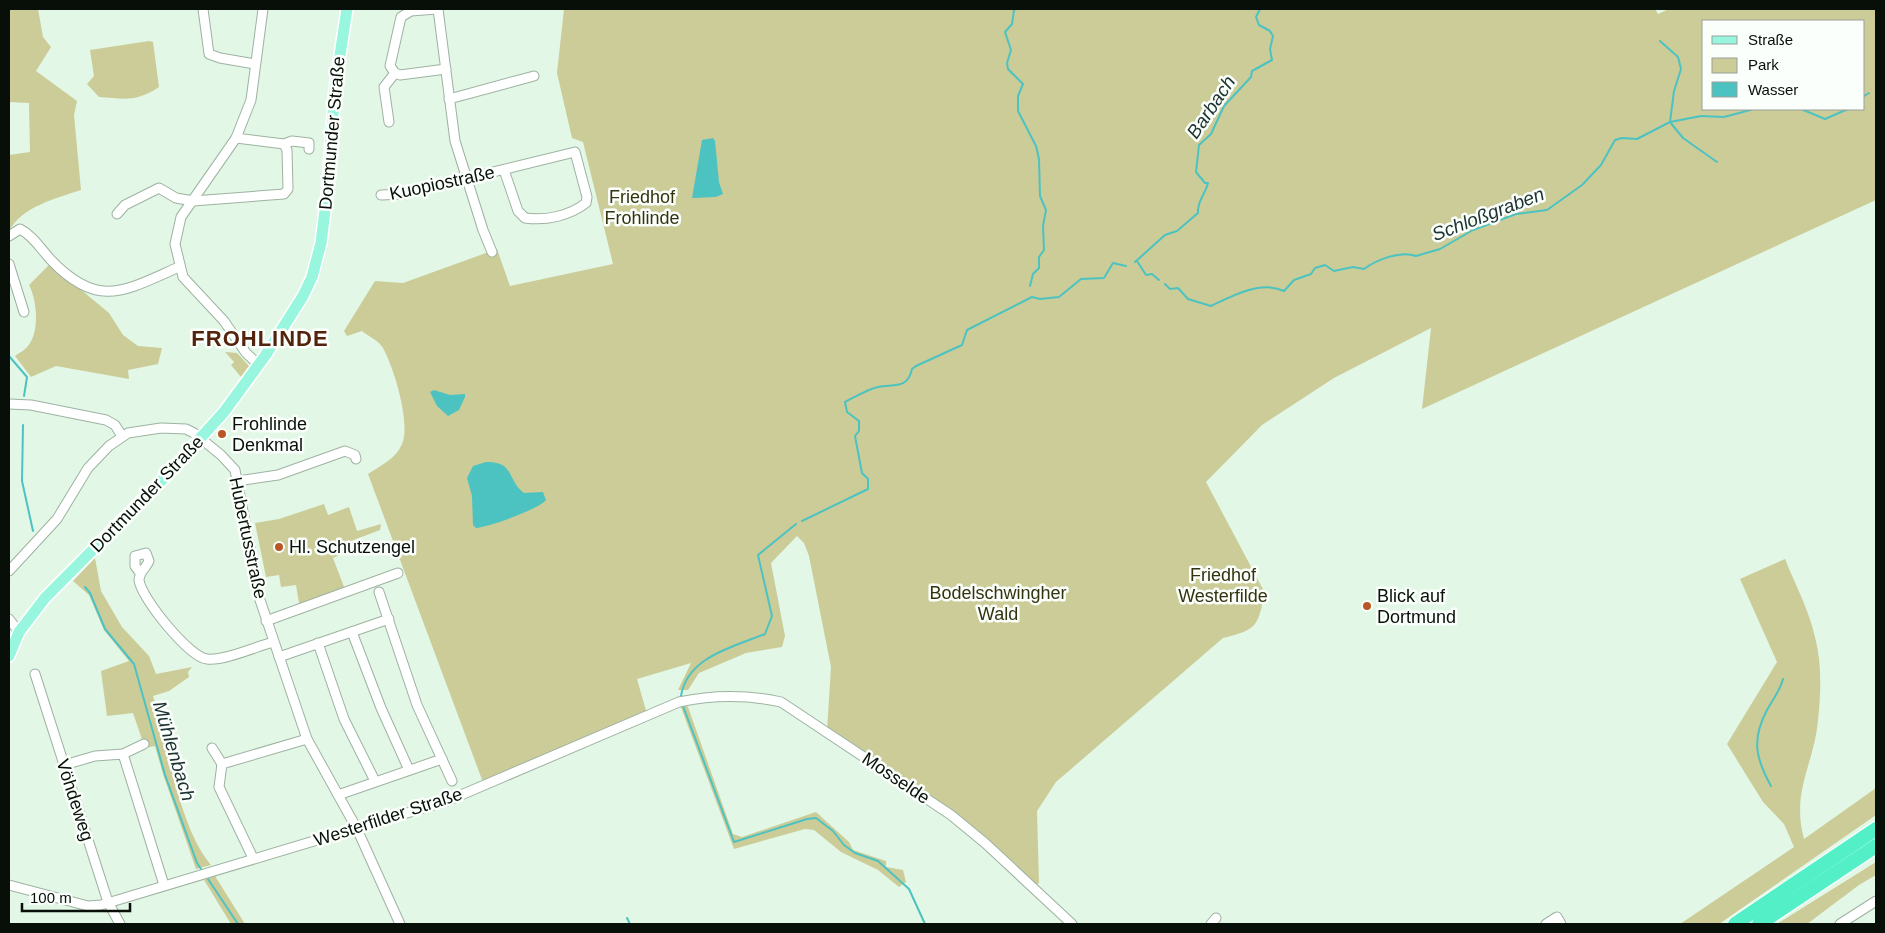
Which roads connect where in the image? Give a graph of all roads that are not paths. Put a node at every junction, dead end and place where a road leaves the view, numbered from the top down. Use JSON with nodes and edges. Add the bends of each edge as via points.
{"nodes":[{"id":1,"x":203,"y":9,"type":"edge"},
{"id":2,"x":263,"y":9,"type":"edge"},
{"id":3,"x":347,"y":9,"type":"edge"},
{"id":4,"x":437,"y":9,"type":"edge"},
{"id":5,"x":255,"y":64,"type":"junction"},
{"id":6,"x":446,"y":69,"type":"junction"},
{"id":7,"x":395,"y":73,"type":"junction"},
{"id":8,"x":534,"y":76,"type":"dead end"},
{"id":9,"x":449,"y":99,"type":"junction"},
{"id":10,"x":388,"y":122,"type":"dead end"},
{"id":11,"x":236,"y":138,"type":"junction"},
{"id":12,"x":284,"y":144,"type":"junction"},
{"id":13,"x":309,"y":149,"type":"dead end"},
{"id":14,"x":504,"y":170,"type":"junction"},
{"id":15,"x":466,"y":179,"type":"junction"},
{"id":16,"x":381,"y":195,"type":"dead end"},
{"id":17,"x":193,"y":200,"type":"junction"},
{"id":18,"x":117,"y":214,"type":"dead end"},
{"id":19,"x":9,"y":236,"type":"edge"},
{"id":20,"x":492,"y":252,"type":"dead end"},
{"id":21,"x":9,"y":264,"type":"edge"},
{"id":22,"x":179,"y":267,"type":"junction"},
{"id":23,"x":24,"y":312,"type":"dead end"},
{"id":24,"x":259,"y":365,"type":"junction"},
{"id":25,"x":9,"y":404,"type":"edge"},
{"id":26,"x":122,"y":436,"type":"junction"},
{"id":27,"x":201,"y":438,"type":"junction"},
{"id":28,"x":356,"y":459,"type":"dead end"},
{"id":29,"x":237,"y":481,"type":"junction"},
{"id":30,"x":9,"y":571,"type":"edge"},
{"id":31,"x":140,"y":573,"type":"dead end"},
{"id":32,"x":398,"y":573,"type":"dead end"},
{"id":33,"x":379,"y":592,"type":"dead end"},
{"id":34,"x":9,"y":618,"type":"edge"},
{"id":35,"x":389,"y":620,"type":"junction"},
{"id":36,"x":266,"y":621,"type":"junction"},
{"id":37,"x":19,"y":632,"type":"junction"},
{"id":38,"x":352,"y":632,"type":"junction"},
{"id":39,"x":273,"y":642,"type":"junction"},
{"id":40,"x":318,"y":643,"type":"junction"},
{"id":41,"x":9,"y":656,"type":"edge"},
{"id":42,"x":279,"y":657,"type":"junction"},
{"id":43,"x":35,"y":674,"type":"dead end"},
{"id":44,"x":689,"y":700,"type":"joint"},
{"id":45,"x":307,"y":739,"type":"junction"},
{"id":46,"x":144,"y":744,"type":"dead end"},
{"id":47,"x":212,"y":748,"type":"dead end"},
{"id":48,"x":123,"y":754,"type":"junction"},
{"id":49,"x":442,"y":759,"type":"junction"},
{"id":50,"x":222,"y":764,"type":"junction"},
{"id":51,"x":64,"y":765,"type":"junction"},
{"id":52,"x":409,"y":770,"type":"junction"},
{"id":53,"x":452,"y":780,"type":"dead end"},
{"id":54,"x":375,"y":781,"type":"junction"},
{"id":55,"x":338,"y":795,"type":"junction"},
{"id":56,"x":357,"y":829,"type":"junction"},
{"id":57,"x":1876,"y":829,"type":"edge"},
{"id":58,"x":1876,"y":846,"type":"edge"},
{"id":59,"x":253,"y":858,"type":"junction"},
{"id":60,"x":9,"y":885,"type":"edge"},
{"id":61,"x":164,"y":885,"type":"junction"},
{"id":62,"x":1876,"y":901,"type":"edge"},
{"id":63,"x":108,"y":902,"type":"junction"},
{"id":64,"x":1559,"y":921,"type":"edge"},
{"id":65,"x":120,"y":924,"type":"edge"},
{"id":66,"x":400,"y":924,"type":"edge"},
{"id":67,"x":1072,"y":924,"type":"edge"},
{"id":68,"x":1546,"y":924,"type":"edge"},
{"id":69,"x":1735,"y":924,"type":"edge"},
{"id":70,"x":1759,"y":924,"type":"edge"},
{"id":71,"x":1840,"y":924,"type":"edge"}],
"edges":[{"from":1,"to":5,"type":"street","via":[[209,54]]},
{"from":2,"to":5,"type":"street"},
{"from":3,"to":24,"type":"main road","name":"Dortmunder Straße","via":[[335,88],[327,194],[318,258],[303,296]]},
{"from":4,"to":6,"type":"street"},
{"from":4,"to":7,"type":"street","via":[[411,12],[401,17],[390,66]]},
{"from":5,"to":11,"type":"street","via":[[251,100]]},
{"from":6,"to":7,"type":"street"},
{"from":6,"to":9,"type":"street"},
{"from":7,"to":10,"type":"street","via":[[384,87]]},
{"from":8,"to":9,"type":"street"},
{"from":9,"to":15,"type":"street"},
{"from":11,"to":12,"type":"street"},
{"from":11,"to":17,"type":"street"},
{"from":12,"to":13,"type":"street","via":[[292,141],[309,143]]},
{"from":12,"to":17,"type":"street","via":[[288,189],[284,194]]},
{"from":14,"to":14,"type":"street","name":"Kuopiostraße","via":[[518,211],[525,218],[545,219],[576,210],[586,203],[575,152]]},
{"from":14,"to":15,"type":"street","name":"Kuopiostraße"},
{"from":15,"to":16,"type":"street","name":"Kuopiostraße","via":[[403,194]]},
{"from":15,"to":20,"type":"street"},
{"from":17,"to":18,"type":"street","via":[[176,198],[159,188],[124,205]]},
{"from":17,"to":22,"type":"street","via":[[177,228],[175,244]]},
{"from":19,"to":22,"type":"street","via":[[20,229],[27,232],[76,282],[101,293],[139,285]]},
{"from":21,"to":23,"type":"street"},
{"from":22,"to":24,"type":"street","via":[[189,285],[224,320],[240,345]]},
{"from":24,"to":27,"type":"main road","name":"Dortmunder Straße"},
{"from":25,"to":26,"type":"street","via":[[31,405],[106,420],[115,425]]},
{"from":26,"to":27,"type":"street","name":"Hubertusstraße","via":[[147,429],[175,428],[186,429]]},
{"from":26,"to":30,"type":"street","via":[[88,468],[56,519]]},
{"from":27,"to":29,"type":"street","name":"Hubertusstraße","via":[[230,464]]},
{"from":27,"to":37,"type":"main road","name":"Dortmunder Straße","via":[[45,598]]},
{"from":28,"to":29,"type":"street","via":[[345,451],[278,474]]},
{"from":29,"to":36,"type":"street","name":"Hubertusstraße"},
{"from":31,"to":39,"type":"street","via":[[141,588],[152,606],[199,657],[214,659]]},
{"from":32,"to":36,"type":"street","name":"Hubertusstraße"},
{"from":33,"to":35,"type":"street"},
{"from":34,"to":37,"type":"street"},
{"from":35,"to":38,"type":"street"},
{"from":35,"to":49,"type":"street","via":[[417,706]]},
{"from":36,"to":39,"type":"street","name":"Hubertusstraße"},
{"from":37,"to":41,"type":"main road","name":"Dortmunder Straße"},
{"from":38,"to":40,"type":"street"},
{"from":38,"to":52,"type":"street"},
{"from":39,"to":42,"type":"street","name":"Hubertusstraße"},
{"from":40,"to":42,"type":"street"},
{"from":40,"to":54,"type":"street","via":[[344,720]]},
{"from":42,"to":45,"type":"street","name":"Hubertusstraße"},
{"from":43,"to":51,"type":"street","name":"Vöhdeweg"},
{"from":44,"to":56,"type":"street","name":"Westerfilder Straße","via":[[647,714],[447,801]]},
{"from":44,"to":67,"type":"street","name":"Mosselde","via":[[757,696],[781,702],[951,815]]},
{"from":45,"to":50,"type":"street"},
{"from":45,"to":55,"type":"street","name":"Hubertusstraße"},
{"from":46,"to":48,"type":"street"},
{"from":47,"to":50,"type":"street"},
{"from":48,"to":51,"type":"street","via":[[95,756]]},
{"from":48,"to":61,"type":"street"},
{"from":49,"to":52,"type":"street"},
{"from":49,"to":53,"type":"street"},
{"from":50,"to":59,"type":"street","via":[[220,787]]},
{"from":51,"to":63,"type":"street","name":"Vöhdeweg"},
{"from":52,"to":54,"type":"street"},
{"from":54,"to":55,"type":"street"},
{"from":55,"to":56,"type":"street","name":"Hubertusstraße"},
{"from":56,"to":59,"type":"street","name":"Westerfilder Straße"},
{"from":56,"to":66,"type":"street","name":"Hubertusstraße"},
{"from":57,"to":69,"type":"highway"},
{"from":58,"to":70,"type":"highway"},
{"from":59,"to":61,"type":"street","name":"Westerfilder Straße"},
{"from":60,"to":63,"type":"street","name":"Westerfilder Straße","via":[[88,906]]},
{"from":61,"to":63,"type":"street","name":"Westerfilder Straße"},
{"from":62,"to":71,"type":"street"},
{"from":63,"to":65,"type":"street","name":"Vöhdeweg"},
{"from":64,"to":68,"type":"street"}]}
